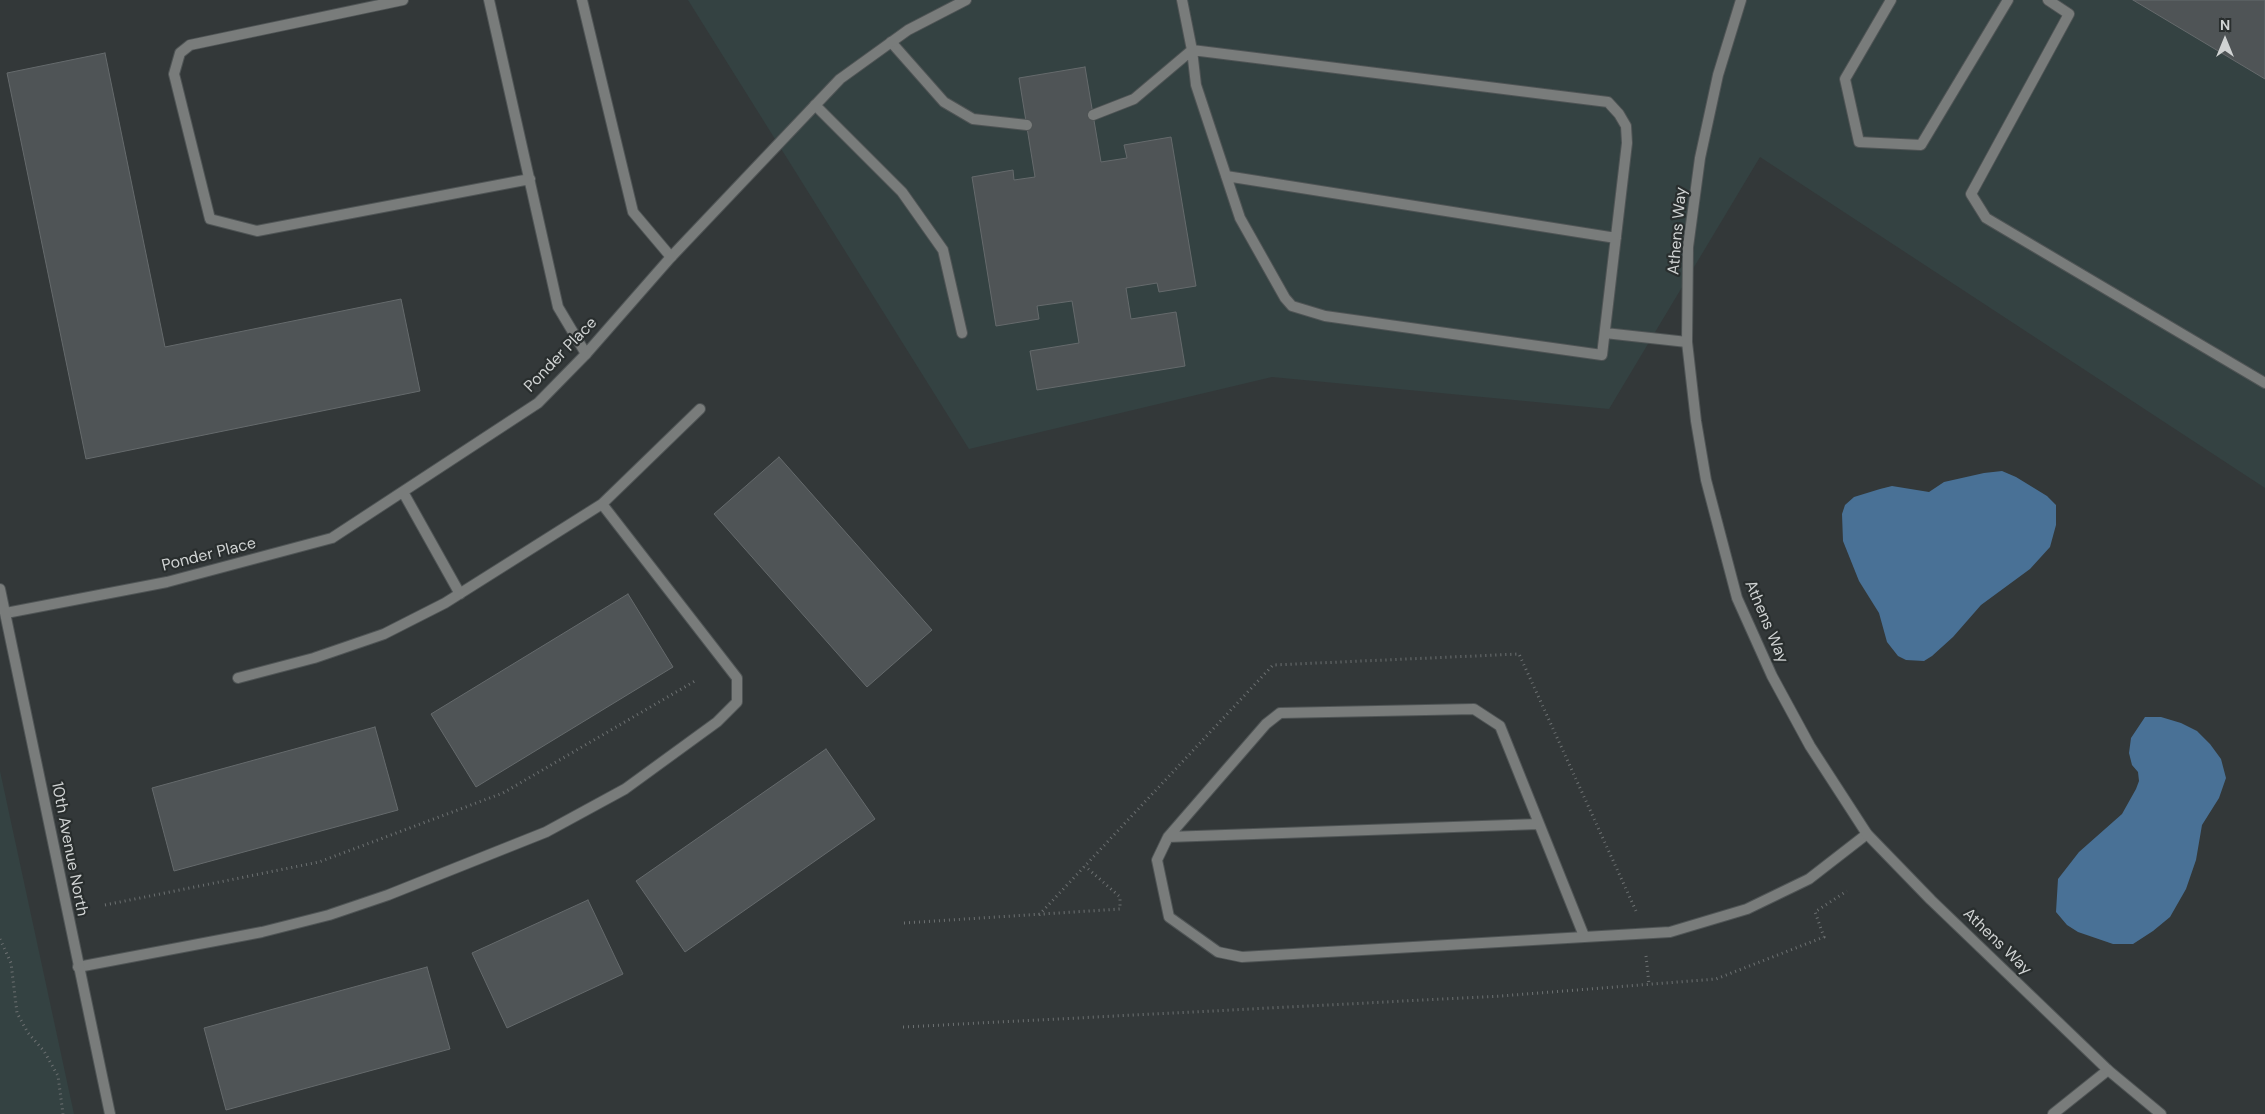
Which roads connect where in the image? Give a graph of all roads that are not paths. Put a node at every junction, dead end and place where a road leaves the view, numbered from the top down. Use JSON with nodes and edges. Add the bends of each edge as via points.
{"nodes":[{"id":1,"x":403,"y":0,"type":"edge"},
{"id":2,"x":489,"y":0,"type":"edge"},
{"id":3,"x":582,"y":0,"type":"edge"},
{"id":4,"x":966,"y":0,"type":"edge"},
{"id":5,"x":1182,"y":0,"type":"edge"},
{"id":6,"x":1741,"y":0,"type":"edge"},
{"id":7,"x":1891,"y":0,"type":"edge"},
{"id":8,"x":2008,"y":0,"type":"edge"},
{"id":9,"x":2048,"y":0,"type":"edge"},
{"id":10,"x":891,"y":42,"type":"junction"},
{"id":11,"x":1192,"y":50,"type":"junction"},
{"id":12,"x":815,"y":105,"type":"junction"},
{"id":13,"x":1093,"y":115,"type":"dead end"},
{"id":14,"x":1027,"y":125,"type":"dead end"},
{"id":15,"x":1226,"y":176,"type":"junction"},
{"id":16,"x":530,"y":179,"type":"junction"},
{"id":17,"x":1616,"y":238,"type":"junction"},
{"id":18,"x":671,"y":257,"type":"junction"},
{"id":19,"x":962,"y":333,"type":"dead end"},
{"id":20,"x":1605,"y":333,"type":"junction"},
{"id":21,"x":1687,"y":342,"type":"junction"},
{"id":22,"x":586,"y":354,"type":"junction"},
{"id":23,"x":2265,"y":383,"type":"edge"},
{"id":24,"x":700,"y":409,"type":"dead end"},
{"id":25,"x":403,"y":492,"type":"junction"},
{"id":26,"x":602,"y":504,"type":"junction"},
{"id":27,"x":0,"y":589,"type":"edge"},
{"id":28,"x":460,"y":594,"type":"junction"},
{"id":29,"x":6,"y":613,"type":"junction"},
{"id":30,"x":238,"y":678,"type":"dead end"},
{"id":31,"x":1539,"y":824,"type":"junction"},
{"id":32,"x":1868,"y":834,"type":"junction"},
{"id":33,"x":1168,"y":837,"type":"junction"},
{"id":34,"x":1584,"y":936,"type":"junction"},
{"id":35,"x":78,"y":967,"type":"junction"},
{"id":36,"x":2108,"y":1070,"type":"junction"},
{"id":37,"x":110,"y":1114,"type":"edge"},
{"id":38,"x":2053,"y":1114,"type":"edge"},
{"id":39,"x":2162,"y":1114,"type":"edge"}],
"edges":[{"from":1,"to":16,"type":"street","via":[[190,44],[180,53],[174,74],[210,219],[257,231]]},
{"from":2,"to":16,"type":"street"},
{"from":3,"to":18,"type":"street","via":[[633,212]]},
{"from":4,"to":10,"type":"street","name":"Ponder Place"},
{"from":5,"to":11,"type":"street"},
{"from":6,"to":21,"type":"street","name":"Athens Way","via":[[1718,75],[1700,158],[1688,248]]},
{"from":7,"to":8,"type":"street","via":[[1845,79],[1859,142],[1921,145]]},
{"from":9,"to":23,"type":"street","via":[[2069,14],[1971,194],[1986,218]]},
{"from":10,"to":12,"type":"street","name":"Ponder Place","via":[[840,79]]},
{"from":10,"to":14,"type":"street","via":[[944,102],[973,119]]},
{"from":11,"to":13,"type":"street","via":[[1134,99]]},
{"from":11,"to":15,"type":"street","via":[[1196,85]]},
{"from":11,"to":17,"type":"street","via":[[1608,102],[1626,126],[1627,143]]},
{"from":12,"to":18,"type":"street","name":"Ponder Place"},
{"from":12,"to":19,"type":"street","via":[[902,192],[943,250]]},
{"from":15,"to":17,"type":"street"},
{"from":15,"to":20,"type":"street","via":[[1240,218],[1292,306],[1325,316],[1602,356]]},
{"from":16,"to":22,"type":"street","via":[[558,308]]},
{"from":17,"to":20,"type":"street"},
{"from":18,"to":22,"type":"street","name":"Ponder Place"},
{"from":20,"to":21,"type":"street"},
{"from":21,"to":32,"type":"street","name":"Athens Way","via":[[1706,480],[1737,598],[1772,676],[1806,739]]},
{"from":22,"to":25,"type":"street","name":"Ponder Place","via":[[538,403]]},
{"from":24,"to":26,"type":"street"},
{"from":25,"to":28,"type":"street"},
{"from":25,"to":29,"type":"street","name":"Ponder Place","via":[[332,538],[168,582]]},
{"from":26,"to":28,"type":"street"},
{"from":26,"to":35,"type":"street","via":[[737,678],[737,702],[717,722],[625,789],[546,832],[388,895],[262,932]]},
{"from":27,"to":29,"type":"street","name":"10th Avenue North"},
{"from":28,"to":30,"type":"street","via":[[384,634],[314,658]]},
{"from":29,"to":35,"type":"street","name":"10th Avenue North"},
{"from":31,"to":33,"type":"street"},
{"from":31,"to":33,"type":"street","via":[[1500,726],[1474,709],[1280,713],[1266,724]]},
{"from":31,"to":34,"type":"street"},
{"from":32,"to":34,"type":"street","via":[[1809,879],[1747,909],[1670,932]]},
{"from":32,"to":36,"type":"street","name":"Athens Way","via":[[1931,900]]},
{"from":33,"to":34,"type":"street","via":[[1157,860],[1169,917],[1218,952],[1226,954],[1242,957]]},
{"from":35,"to":37,"type":"street","name":"10th Avenue North"},
{"from":36,"to":38,"type":"street"},
{"from":36,"to":39,"type":"street","name":"Athens Way"}]}
